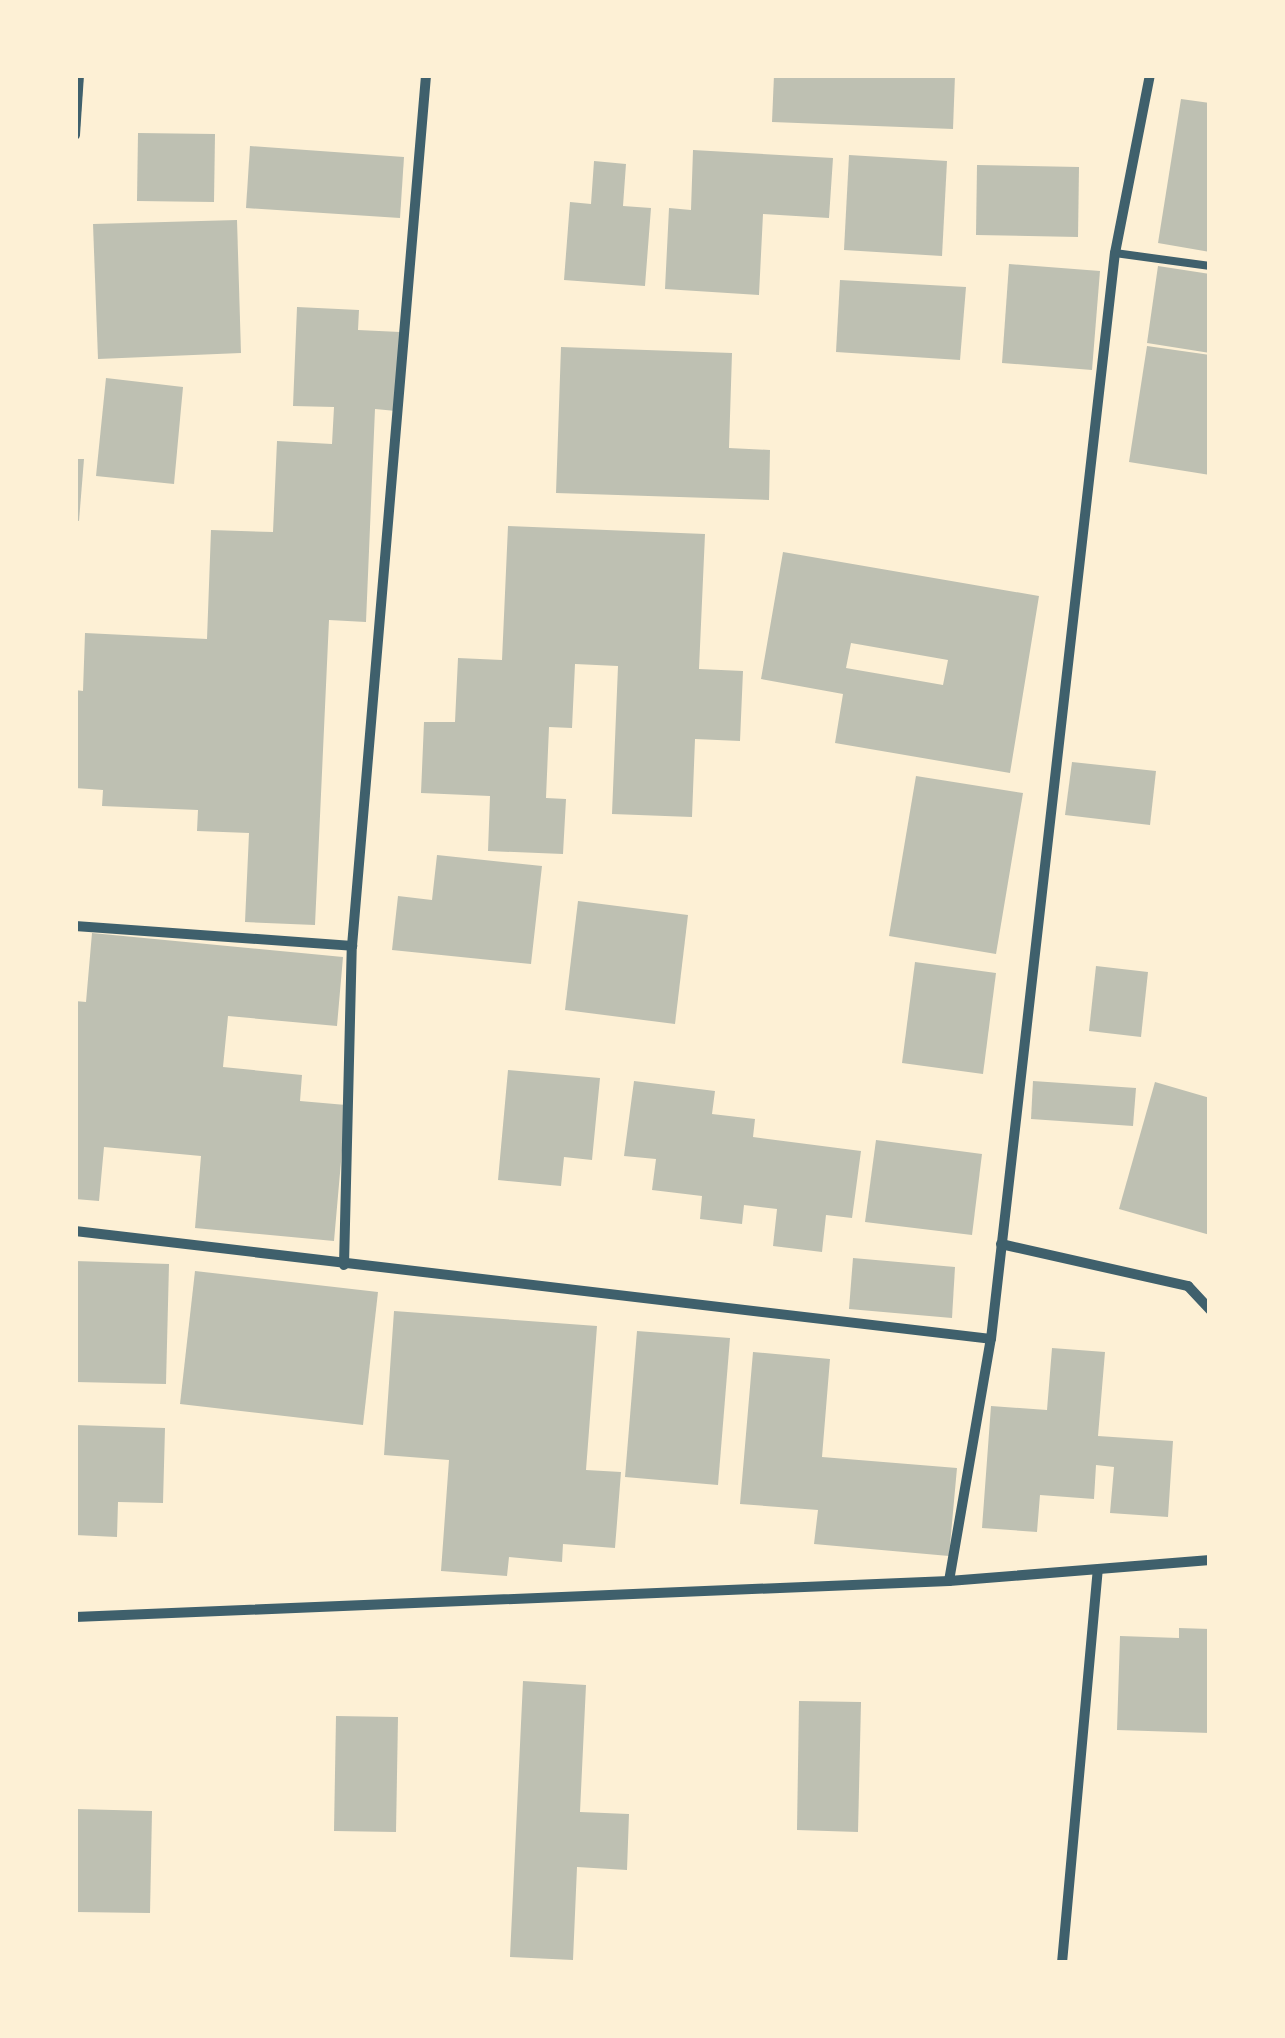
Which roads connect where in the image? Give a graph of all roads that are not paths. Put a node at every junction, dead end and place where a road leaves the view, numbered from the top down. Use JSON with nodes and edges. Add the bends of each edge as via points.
{"nodes":[{"id":1,"x":79,"y":75,"type":"edge"},
{"id":2,"x":426,"y":75,"type":"edge"},
{"id":3,"x":1150,"y":75,"type":"edge"},
{"id":4,"x":75,"y":135,"type":"edge"},
{"id":5,"x":1116,"y":253,"type":"junction"},
{"id":6,"x":1210,"y":266,"type":"edge"},
{"id":7,"x":75,"y":926,"type":"edge"},
{"id":8,"x":352,"y":946,"type":"junction"},
{"id":9,"x":75,"y":1231,"type":"edge"},
{"id":10,"x":1001,"y":1244,"type":"junction"},
{"id":11,"x":344,"y":1265,"type":"junction"},
{"id":12,"x":1210,"y":1310,"type":"edge"},
{"id":13,"x":990,"y":1339,"type":"junction"},
{"id":14,"x":1210,"y":1560,"type":"edge"},
{"id":15,"x":1098,"y":1571,"type":"junction"},
{"id":16,"x":949,"y":1581,"type":"junction"},
{"id":17,"x":75,"y":1617,"type":"edge"},
{"id":18,"x":1062,"y":1963,"type":"edge"}],
"edges":[{"from":1,"to":4,"type":"street"},
{"from":2,"to":8,"type":"street"},
{"from":3,"to":5,"type":"street"},
{"from":5,"to":6,"type":"lane"},
{"from":5,"to":10,"type":"street"},
{"from":7,"to":8,"type":"street"},
{"from":8,"to":11,"type":"street"},
{"from":9,"to":11,"type":"street"},
{"from":10,"to":12,"type":"street","via":[[1188,1286]]},
{"from":10,"to":13,"type":"street"},
{"from":11,"to":13,"type":"street"},
{"from":13,"to":16,"type":"street"},
{"from":14,"to":15,"type":"street"},
{"from":15,"to":16,"type":"street"},
{"from":15,"to":18,"type":"street"},
{"from":16,"to":17,"type":"street"}]}
